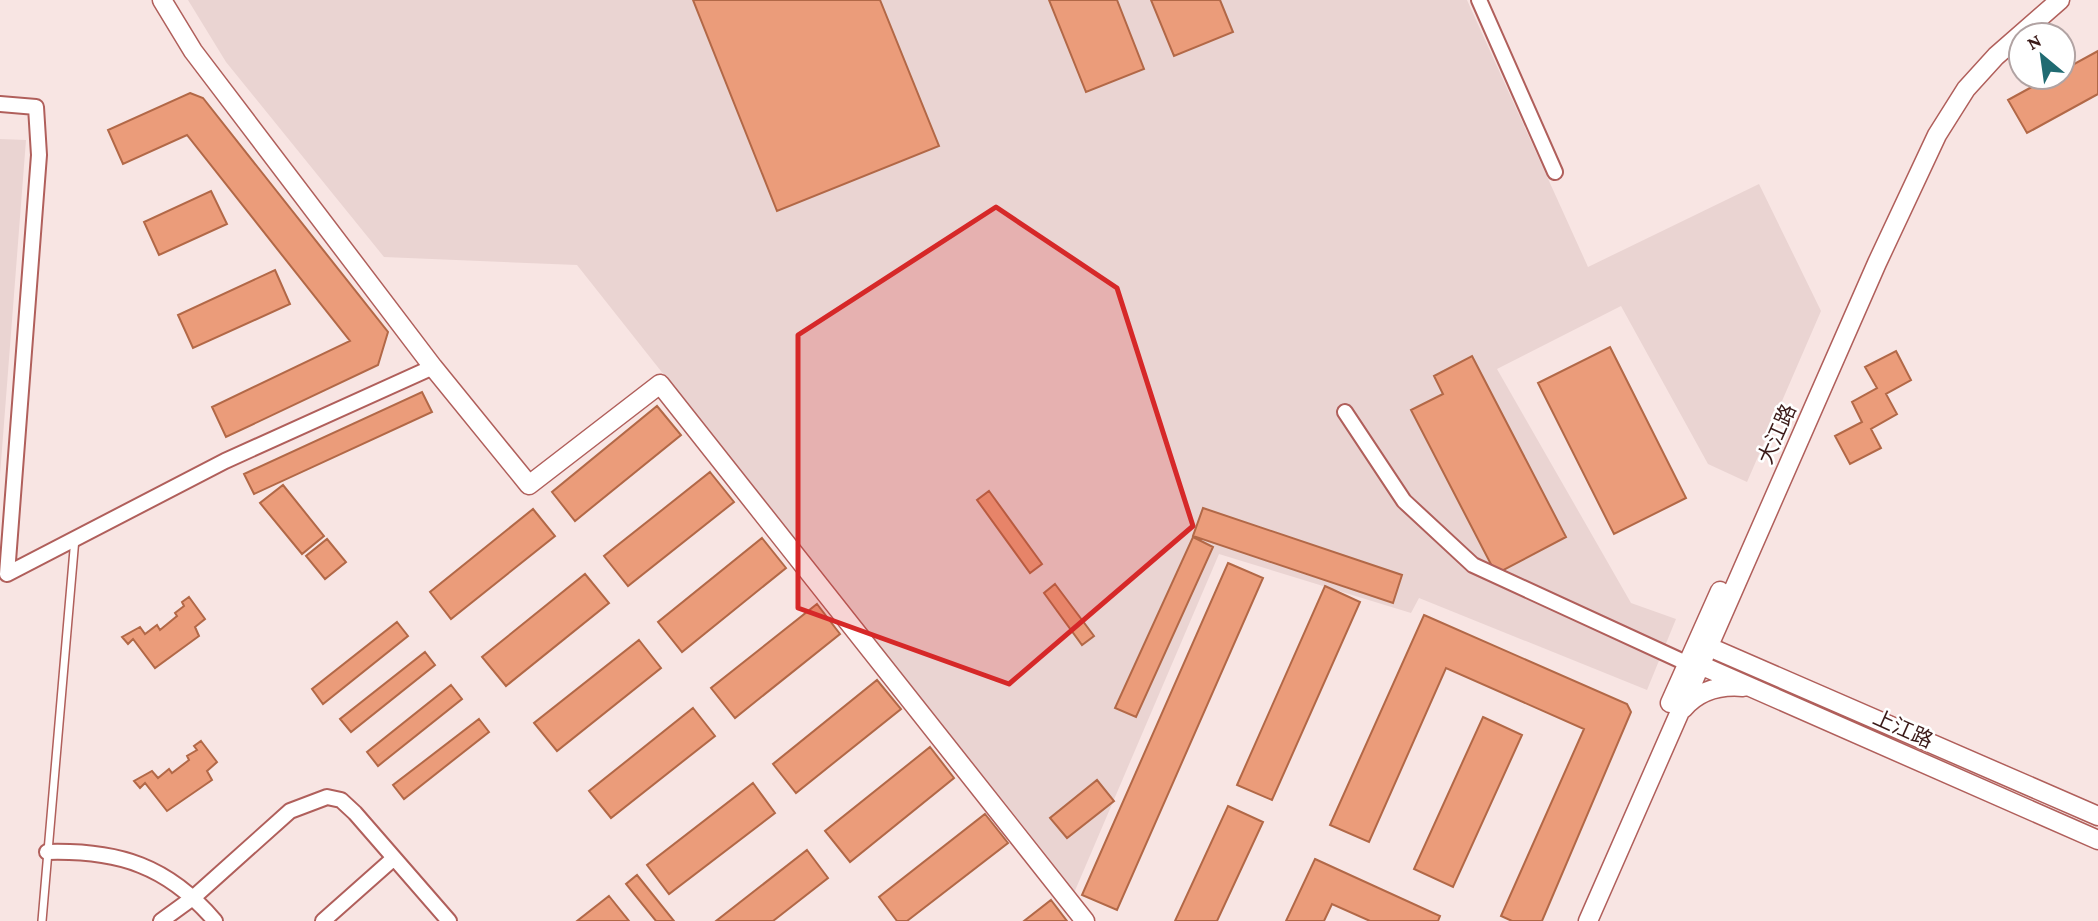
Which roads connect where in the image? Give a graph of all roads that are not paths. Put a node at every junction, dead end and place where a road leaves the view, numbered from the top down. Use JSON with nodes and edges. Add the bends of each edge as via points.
{"nodes":[{"id":1,"x":162,"y":0,"type":"edge"},
{"id":2,"x":1479,"y":0,"type":"edge"},
{"id":3,"x":2044,"y":0,"type":"edge"},
{"id":4,"x":2060,"y":0,"type":"edge"},
{"id":5,"x":0,"y":104,"type":"edge"},
{"id":6,"x":1555,"y":172,"type":"dead end"},
{"id":7,"x":433,"y":367,"type":"junction"},
{"id":8,"x":1345,"y":412,"type":"dead end"},
{"id":9,"x":75,"y":537,"type":"junction"},
{"id":10,"x":1702,"y":644,"type":"junction"},
{"id":11,"x":1697,"y":668,"type":"junction"},
{"id":12,"x":1759,"y":669,"type":"junction"},
{"id":13,"x":1752,"y":688,"type":"junction"},
{"id":14,"x":1674,"y":709,"type":"junction"},
{"id":15,"x":2098,"y":816,"type":"edge"},
{"id":16,"x":2098,"y":840,"type":"edge"},
{"id":17,"x":47,"y":852,"type":"junction"},
{"id":18,"x":394,"y":858,"type":"junction"},
{"id":19,"x":194,"y":897,"type":"junction"},
{"id":20,"x":42,"y":921,"type":"edge"},
{"id":21,"x":160,"y":921,"type":"edge"},
{"id":22,"x":215,"y":921,"type":"edge"},
{"id":23,"x":323,"y":921,"type":"edge"},
{"id":24,"x":449,"y":921,"type":"edge"},
{"id":25,"x":1084,"y":921,"type":"edge"},
{"id":26,"x":1575,"y":921,"type":"edge"},
{"id":27,"x":1588,"y":921,"type":"edge"}],
"edges":[{"from":1,"to":7,"type":"street","via":[[193,51]]},
{"from":2,"to":6,"type":"street"},
{"from":3,"to":10,"type":"street","name":"大江路","via":[[1991,49],[1935,122]]},
{"from":4,"to":10,"type":"street","name":"大江路","via":[[1996,55],[1966,89],[1937,135]]},
{"from":5,"to":9,"type":"street","via":[[36,107],[39,155],[6,574]]},
{"from":7,"to":9,"type":"street","via":[[225,461]]},
{"from":7,"to":25,"type":"street","via":[[529,485],[660,384]]},
{"from":8,"to":11,"type":"street","via":[[1404,500],[1473,565]]},
{"from":9,"to":17,"type":"lane"},
{"from":10,"to":11,"type":"street","name":"大江路"},
{"from":10,"to":12,"type":"street","name":"上江路"},
{"from":11,"to":12,"type":"street"},
{"from":11,"to":13,"type":"street","name":"上江路"},
{"from":11,"to":14,"type":"street"},
{"from":12,"to":15,"type":"street","name":"上江路"},
{"from":13,"to":14,"type":"street","via":[[1706,691]]},
{"from":13,"to":16,"type":"street","name":"上江路"},
{"from":14,"to":26,"type":"street"},
{"from":14,"to":27,"type":"street"},
{"from":17,"to":19,"type":"street","via":[[71,851],[142,865],[166,875]]},
{"from":17,"to":20,"type":"lane"},
{"from":18,"to":19,"type":"street","via":[[341,800],[327,797],[290,811]]},
{"from":18,"to":23,"type":"street"},
{"from":18,"to":24,"type":"street"},
{"from":19,"to":21,"type":"street"},
{"from":19,"to":22,"type":"street"}]}
